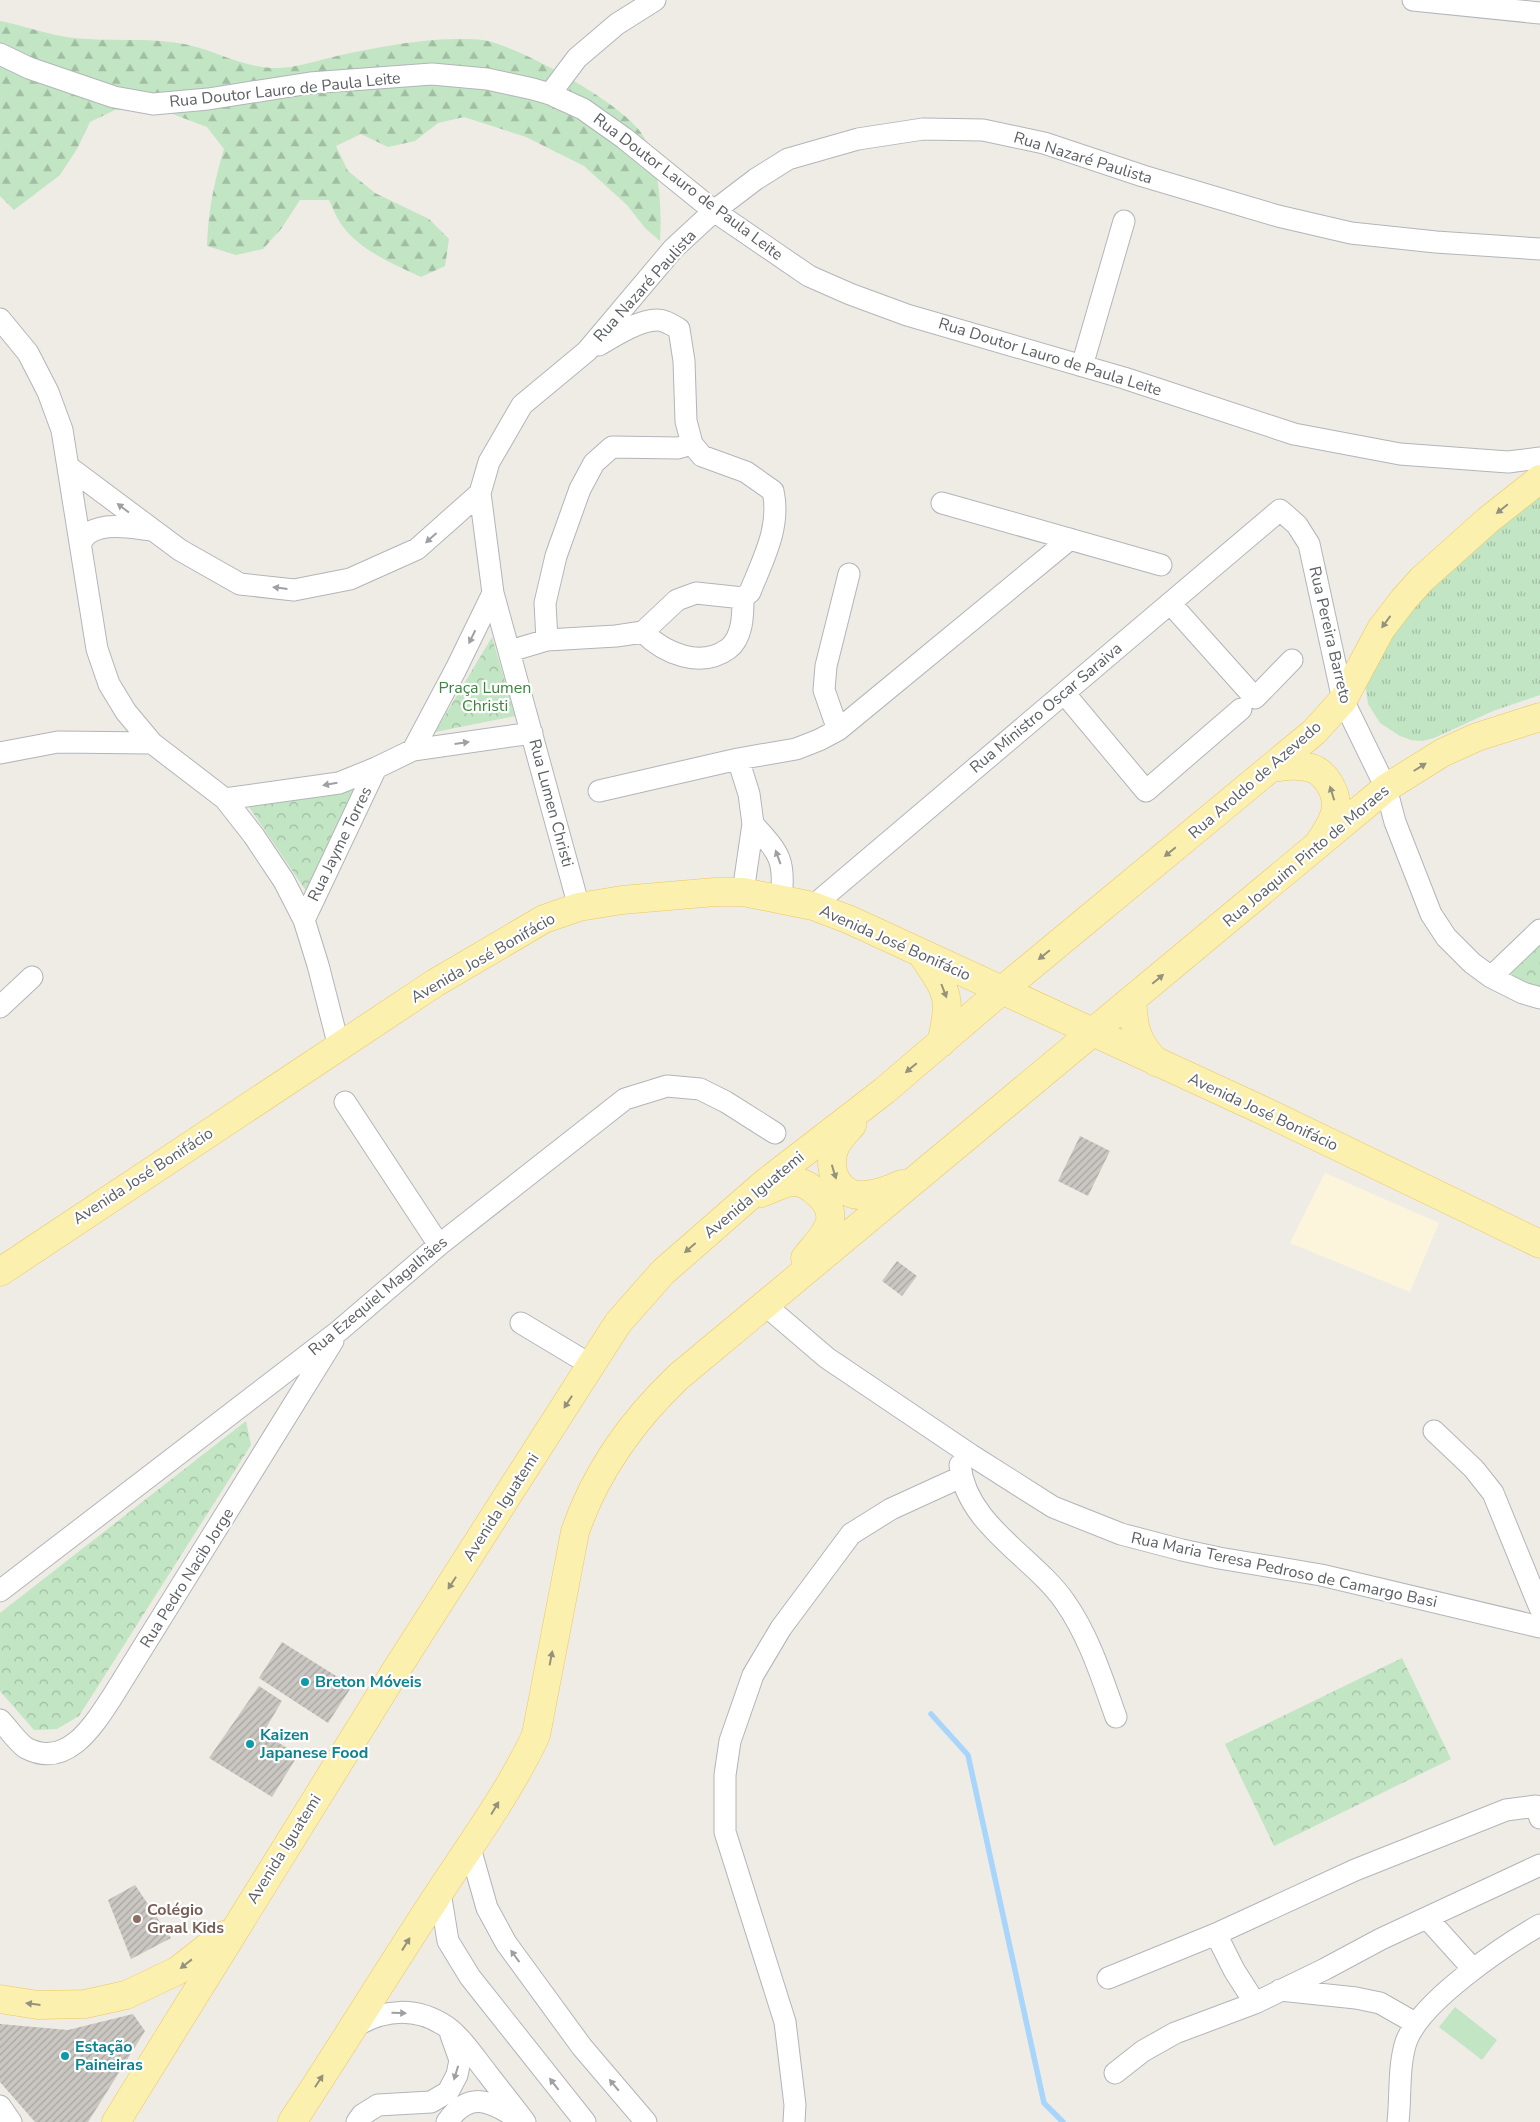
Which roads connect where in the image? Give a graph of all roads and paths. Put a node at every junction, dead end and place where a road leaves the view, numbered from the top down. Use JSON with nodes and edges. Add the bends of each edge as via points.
{"nodes":[{"id":1,"x":655,"y":0,"type":"edge"},
{"id":2,"x":1413,"y":0,"type":"edge"},
{"id":3,"x":1449,"y":2,"type":"edge"},
{"id":4,"x":1540,"y":13,"type":"edge"},
{"id":5,"x":0,"y":54,"type":"edge"},
{"id":6,"x":550,"y":94,"type":"junction"},
{"id":7,"x":714,"y":211,"type":"junction"},
{"id":8,"x":1124,"y":221,"type":"dead end"},
{"id":9,"x":1540,"y":249,"type":"edge"},
{"id":10,"x":0,"y":320,"type":"edge"},
{"id":11,"x":587,"y":351,"type":"junction"},
{"id":12,"x":1082,"y":366,"type":"junction"},
{"id":13,"x":692,"y":444,"type":"junction"},
{"id":14,"x":1540,"y":458,"type":"edge"},
{"id":15,"x":70,"y":468,"type":"junction"},
{"id":16,"x":1540,"y":479,"type":"edge"},
{"id":17,"x":480,"y":493,"type":"junction"},
{"id":18,"x":942,"y":503,"type":"dead end"},
{"id":19,"x":1280,"y":510,"type":"joint"},
{"id":20,"x":455,"y":516,"type":"junction"},
{"id":21,"x":154,"y":531,"type":"junction"},
{"id":22,"x":485,"y":532,"type":"junction"},
{"id":23,"x":1070,"y":539,"type":"junction"},
{"id":24,"x":81,"y":542,"type":"junction"},
{"id":25,"x":1161,"y":565,"type":"dead end"},
{"id":26,"x":849,"y":574,"type":"dead end"},
{"id":27,"x":494,"y":593,"type":"junction"},
{"id":28,"x":743,"y":598,"type":"junction"},
{"id":29,"x":1170,"y":603,"type":"junction"},
{"id":30,"x":643,"y":632,"type":"junction"},
{"id":31,"x":546,"y":640,"type":"junction"},
{"id":32,"x":510,"y":651,"type":"junction"},
{"id":33,"x":1292,"y":660,"type":"dead end"},
{"id":34,"x":1064,"y":693,"type":"junction"},
{"id":35,"x":1343,"y":700,"type":"junction"},
{"id":36,"x":1241,"y":709,"type":"dead end"},
{"id":37,"x":1540,"y":717,"type":"edge"},
{"id":38,"x":838,"y":730,"type":"junction"},
{"id":39,"x":532,"y":733,"type":"junction"},
{"id":40,"x":152,"y":743,"type":"junction"},
{"id":41,"x":413,"y":750,"type":"junction"},
{"id":42,"x":0,"y":753,"type":"edge"},
{"id":43,"x":738,"y":759,"type":"junction"},
{"id":44,"x":376,"y":768,"type":"junction"},
{"id":45,"x":1272,"y":768,"type":"junction"},
{"id":46,"x":1386,"y":788,"type":"junction"},
{"id":47,"x":599,"y":791,"type":"dead end"},
{"id":48,"x":225,"y":799,"type":"junction"},
{"id":49,"x":753,"y":824,"type":"junction"},
{"id":50,"x":1312,"y":852,"type":"junction"},
{"id":51,"x":743,"y":892,"type":"junction"},
{"id":52,"x":781,"y":898,"type":"junction"},
{"id":53,"x":813,"y":906,"type":"junction"},
{"id":54,"x":579,"y":907,"type":"junction"},
{"id":55,"x":304,"y":920,"type":"junction"},
{"id":56,"x":1540,"y":930,"type":"edge"},
{"id":57,"x":918,"y":950,"type":"junction"},
{"id":58,"x":32,"y":977,"type":"dead end"},
{"id":59,"x":1491,"y":977,"type":"junction"},
{"id":60,"x":1001,"y":991,"type":"junction"},
{"id":61,"x":1540,"y":998,"type":"edge"},
{"id":62,"x":1132,"y":1000,"type":"junction"},
{"id":63,"x":0,"y":1007,"type":"edge"},
{"id":64,"x":1094,"y":1033,"type":"junction"},
{"id":65,"x":941,"y":1043,"type":"junction"},
{"id":66,"x":339,"y":1047,"type":"junction"},
{"id":67,"x":1156,"y":1062,"type":"junction"},
{"id":68,"x":884,"y":1091,"type":"junction"},
{"id":69,"x":345,"y":1102,"type":"dead end"},
{"id":70,"x":775,"y":1132,"type":"dead end"},
{"id":71,"x":922,"y":1174,"type":"junction"},
{"id":72,"x":750,"y":1196,"type":"junction"},
{"id":73,"x":68,"y":1225,"type":"junction"},
{"id":74,"x":1540,"y":1244,"type":"edge"},
{"id":75,"x":440,"y":1245,"type":"junction"},
{"id":76,"x":0,"y":1272,"type":"edge"},
{"id":77,"x":0,"y":1293,"type":"edge"},
{"id":78,"x":768,"y":1303,"type":"junction"},
{"id":79,"x":522,"y":1323,"type":"dead end"},
{"id":80,"x":340,"y":1330,"type":"junction"},
{"id":81,"x":590,"y":1365,"type":"junction"},
{"id":82,"x":1434,"y":1431,"type":"dead end"},
{"id":83,"x":958,"y":1447,"type":"junction"},
{"id":84,"x":961,"y":1477,"type":"junction"},
{"id":85,"x":0,"y":1591,"type":"edge"},
{"id":86,"x":1540,"y":1608,"type":"edge"},
{"id":87,"x":1540,"y":1627,"type":"edge"},
{"id":88,"x":1116,"y":1717,"type":"dead end"},
{"id":89,"x":0,"y":1720,"type":"edge"},
{"id":90,"x":1539,"y":1810,"type":"edge"},
{"id":91,"x":470,"y":1848,"type":"junction"},
{"id":92,"x":1540,"y":1865,"type":"edge"},
{"id":93,"x":440,"y":1892,"type":"junction"},
{"id":94,"x":1427,"y":1918,"type":"junction"},
{"id":95,"x":238,"y":1923,"type":"junction"},
{"id":96,"x":1540,"y":1925,"type":"edge"},
{"id":97,"x":1216,"y":1934,"type":"junction"},
{"id":98,"x":1473,"y":1969,"type":"junction"},
{"id":99,"x":1108,"y":1978,"type":"dead end"},
{"id":100,"x":1279,"y":1990,"type":"junction"},
{"id":101,"x":0,"y":2000,"type":"edge"},
{"id":102,"x":1255,"y":2003,"type":"junction"},
{"id":103,"x":1415,"y":2023,"type":"junction"},
{"id":104,"x":354,"y":2027,"type":"junction"},
{"id":105,"x":447,"y":2027,"type":"junction"},
{"id":106,"x":1115,"y":2073,"type":"dead end"},
{"id":107,"x":0,"y":2106,"type":"edge"},
{"id":108,"x":11,"y":2122,"type":"edge"},
{"id":109,"x":116,"y":2122,"type":"edge"},
{"id":110,"x":292,"y":2122,"type":"edge"},
{"id":111,"x":356,"y":2122,"type":"edge"},
{"id":112,"x":447,"y":2122,"type":"edge"},
{"id":113,"x":523,"y":2122,"type":"edge"},
{"id":114,"x":585,"y":2122,"type":"edge"},
{"id":115,"x":646,"y":2122,"type":"edge"},
{"id":116,"x":794,"y":2122,"type":"edge"},
{"id":117,"x":1398,"y":2122,"type":"edge"}],
"edges":[{"from":1,"to":6,"type":"street","via":[[617,24],[577,58]]},
{"from":2,"to":3,"type":"street"},
{"from":3,"to":4,"type":"street"},
{"from":5,"to":6,"type":"street","name":"Rua Doutor Lauro de Paula Leite","via":[[29,68],[114,97],[153,104],[310,84],[432,74],[487,79]]},
{"from":6,"to":7,"type":"street","name":"Rua Doutor Lauro de Paula Leite","via":[[582,109],[618,133]]},
{"from":7,"to":9,"type":"street","name":"Rua Nazaré Paulista","via":[[788,158],[858,139],[923,129],[983,130],[1044,143],[1278,216],[1351,233]]},
{"from":7,"to":11,"type":"street","name":"Rua Nazaré Paulista","via":[[673,249]]},
{"from":7,"to":12,"type":"street","name":"Rua Doutor Lauro de Paula Leite","via":[[809,276],[850,294],[907,315]]},
{"from":8,"to":12,"type":"street"},
{"from":10,"to":15,"type":"street","via":[[28,353],[48,392],[62,430]]},
{"from":11,"to":13,"type":"street","via":[[632,327],[656,320],[679,329],[684,361],[686,421]]},
{"from":11,"to":17,"type":"street","name":"Rua Nazaré Paulista","via":[[522,405],[490,462]]},
{"from":12,"to":14,"type":"street","name":"Rua Doutor Lauro de Paula Leite","via":[[1294,434],[1400,454],[1508,462]]},
{"from":13,"to":28,"type":"street","via":[[702,456],[746,472],[773,491],[776,506],[774,532],[750,592]]},
{"from":13,"to":31,"type":"street","via":[[678,448],[612,447],[594,463],[580,489],[556,556],[545,603]]},
{"from":21,"to":15,"type":"street","name":"Rua Nazaré Paulista","one_way":true},
{"from":15,"to":24,"type":"street"},
{"from":16,"to":35,"type":"main road","name":"Rua Aroldo de Azevedo","one_way":true,"via":[[1488,520],[1404,599],[1381,629]]},
{"from":17,"to":20,"type":"street","name":"Rua Nazaré Paulista"},
{"from":17,"to":22,"type":"street","name":"Rua Lumen Christi"},
{"from":18,"to":23,"type":"street"},
{"from":19,"to":29,"type":"street","name":"Rua Ministro Oscar Saraiva"},
{"from":19,"to":35,"type":"street","name":"Rua Pereira Barreto","via":[[1297,525],[1309,544]]},
{"from":20,"to":21,"type":"street","name":"Rua Nazaré Paulista","one_way":true,"via":[[417,550],[350,579],[294,590],[240,584],[180,550]]},
{"from":20,"to":22,"type":"street"},
{"from":21,"to":24,"type":"street","name":"Rua Nazaré Paulista","via":[[108,527],[89,532]]},
{"from":22,"to":27,"type":"street","name":"Rua Lumen Christi"},
{"from":23,"to":25,"type":"street"},
{"from":23,"to":38,"type":"street"},
{"from":24,"to":40,"type":"street","via":[[97,649],[109,684],[126,712]]},
{"from":26,"to":38,"type":"street","via":[[826,666],[824,690]]},
{"from":27,"to":32,"type":"street","name":"Rua Lumen Christi"},
{"from":27,"to":41,"type":"street","one_way":true},
{"from":28,"to":30,"type":"street","via":[[696,593],[677,600]]},
{"from":28,"to":30,"type":"street","via":[[739,633],[729,648],[708,657],[684,657],[656,645]]},
{"from":29,"to":33,"type":"street","via":[[1255,698]]},
{"from":29,"to":34,"type":"street","name":"Rua Ministro Oscar Saraiva"},
{"from":30,"to":31,"type":"street"},
{"from":31,"to":32,"type":"street"},
{"from":32,"to":39,"type":"street","name":"Rua Lumen Christi"},
{"from":34,"to":36,"type":"street","via":[[1146,791]]},
{"from":34,"to":53,"type":"street","name":"Rua Ministro Oscar Saraiva"},
{"from":35,"to":45,"type":"main road","name":"Rua Aroldo de Azevedo","via":[[1314,732]]},
{"from":35,"to":46,"type":"street","name":"Rua Pereira Barreto"},
{"from":46,"to":37,"type":"main road","name":"Rua Joaquim Pinto de Moraes","one_way":true,"via":[[1442,753],[1477,737]]},
{"from":38,"to":43,"type":"street","via":[[796,749]]},
{"from":41,"to":39,"type":"street","one_way":true},
{"from":39,"to":54,"type":"street","name":"Rua Lumen Christi"},
{"from":40,"to":42,"type":"street","via":[[58,742]]},
{"from":40,"to":48,"type":"street"},
{"from":41,"to":44,"type":"street"},
{"from":43,"to":47,"type":"street"},
{"from":43,"to":49,"type":"street","via":[[749,794]]},
{"from":44,"to":48,"type":"street","one_way":true,"via":[[339,783]]},
{"from":44,"to":55,"type":"street","name":"Rua Jayme Torres"},
{"from":50,"to":45,"type":"main road","one_way":true,"via":[[1329,829],[1336,805],[1329,781],[1313,768],[1293,765]]},
{"from":45,"to":60,"type":"main road","name":"Rua Aroldo de Azevedo","one_way":true},
{"from":46,"to":50,"type":"main road","name":"Rua Joaquim Pinto de Moraes"},
{"from":46,"to":59,"type":"street","name":"Rua Pereira Barreto","via":[[1395,822],[1431,914],[1446,937]]},
{"from":48,"to":55,"type":"street","via":[[284,881]]},
{"from":49,"to":51,"type":"street"},
{"from":52,"to":49,"type":"street","one_way":true,"via":[[784,877],[777,852]]},
{"from":62,"to":50,"type":"main road","name":"Rua Joaquim Pinto de Moraes","one_way":true},
{"from":51,"to":52,"type":"main road","name":"Avenida José Bonifácio"},
{"from":51,"to":54,"type":"main road","name":"Avenida José Bonifácio","via":[[622,900]]},
{"from":52,"to":53,"type":"main road","name":"Avenida José Bonifácio"},
{"from":53,"to":57,"type":"main road","name":"Avenida José Bonifácio"},
{"from":54,"to":66,"type":"main road","name":"Avenida José Bonifácio","via":[[544,920],[442,979]]},
{"from":55,"to":66,"type":"street"},
{"from":56,"to":59,"type":"street"},
{"from":57,"to":60,"type":"main road","name":"Avenida José Bonifácio"},
{"from":57,"to":65,"type":"main road","one_way":true,"via":[[942,984],[947,1000]]},
{"from":58,"to":63,"type":"street"},
{"from":59,"to":61,"type":"street","name":"Rua Pereira Barreto"},
{"from":60,"to":64,"type":"main road","name":"Avenida José Bonifácio"},
{"from":60,"to":65,"type":"main road","name":"Avenida Iguatemi"},
{"from":62,"to":64,"type":"main road","name":"Rua Joaquim Pinto de Moraes"},
{"from":62,"to":67,"type":"main road","via":[[1133,1024],[1142,1048]]},
{"from":64,"to":67,"type":"main road","name":"Avenida José Bonifácio"},
{"from":64,"to":71,"type":"main road"},
{"from":65,"to":68,"type":"main road","name":"Avenida Iguatemi","one_way":true},
{"from":66,"to":73,"type":"main road","name":"Avenida José Bonifácio"},
{"from":67,"to":74,"type":"main road","name":"Avenida José Bonifácio"},
{"from":68,"to":71,"type":"main road","one_way":true,"via":[[834,1148],[831,1166],[834,1177],[847,1192],[864,1196],[895,1187]]},
{"from":68,"to":72,"type":"main road","name":"Avenida Iguatemi"},
{"from":69,"to":75,"type":"street"},
{"from":70,"to":75,"type":"street","name":"Rua Ezequiel Magalhães","via":[[700,1089],[667,1086],[625,1099]]},
{"from":71,"to":78,"type":"main road"},
{"from":72,"to":78,"type":"main road","via":[[794,1182],[810,1187],[829,1206],[832,1219],[825,1233]]},
{"from":72,"to":81,"type":"main road","name":"Avenida Iguatemi","one_way":true,"via":[[663,1272],[618,1323]]},
{"from":73,"to":76,"type":"main road","name":"Avenida José Bonifácio"},
{"from":73,"to":77,"type":"main road"},
{"from":75,"to":80,"type":"street","name":"Rua Ezequiel Magalhães"},
{"from":78,"to":83,"type":"street","name":"Rua Maria Teresa Pedroso de Camargo Basi","via":[[827,1358]]},
{"from":91,"to":78,"type":"main road","one_way":true,"via":[[536,1735],[576,1532],[594,1488],[613,1454],[653,1400]]},
{"from":79,"to":81,"type":"street"},
{"from":80,"to":85,"type":"street","name":"Rua Ezequiel Magalhães"},
{"from":80,"to":89,"type":"street","name":"Rua Pedro Nacib Jorge","via":[[88,1732],[60,1752],[39,1753],[25,1747]]},
{"from":81,"to":95,"type":"main road","name":"Avenida Iguatemi","one_way":true},
{"from":82,"to":86,"type":"street","via":[[1474,1469],[1493,1493]]},
{"from":83,"to":84,"type":"street"},
{"from":83,"to":87,"type":"street","name":"Rua Maria Teresa Pedroso de Camargo Basi","via":[[1053,1507],[1121,1534],[1219,1558],[1321,1575]]},
{"from":84,"to":88,"type":"street","via":[[973,1504],[1001,1538],[1050,1584],[1080,1624]]},
{"from":84,"to":116,"type":"street","via":[[891,1509],[851,1534],[781,1628],[753,1674],[730,1740],[725,1775],[725,1832],[785,2022],[795,2105]]},
{"from":90,"to":97,"type":"street","via":[[1506,1810],[1355,1870]]},
{"from":91,"to":93,"type":"main road"},
{"from":115,"to":91,"type":"street","one_way":true,"via":[[582,2047],[506,1943],[487,1908]]},
{"from":92,"to":94,"type":"street"},
{"from":104,"to":93,"type":"main road","one_way":true},
{"from":114,"to":93,"type":"street","one_way":true,"via":[[470,1977],[448,1941]]},
{"from":94,"to":98,"type":"street"},
{"from":94,"to":100,"type":"street"},
{"from":95,"to":101,"type":"main road","one_way":true,"via":[[177,1971],[126,1995],[85,2004],[38,2005]]},
{"from":95,"to":109,"type":"main road","name":"Avenida Iguatemi"},
{"from":96,"to":98,"type":"street"},
{"from":97,"to":99,"type":"street"},
{"from":97,"to":102,"type":"street"},
{"from":98,"to":103,"type":"street"},
{"from":100,"to":102,"type":"street"},
{"from":100,"to":103,"type":"street","via":[[1380,2003]]},
{"from":102,"to":106,"type":"street","via":[[1175,2033],[1143,2051]]},
{"from":103,"to":117,"type":"street","via":[[1406,2042],[1402,2063]]},
{"from":104,"to":105,"type":"street","one_way":true,"via":[[386,2013],[418,2014]]},
{"from":110,"to":104,"type":"main road","one_way":true},
{"from":105,"to":111,"type":"street","one_way":true,"via":[[460,2060],[458,2075],[448,2092],[432,2102],[378,2105]]},
{"from":105,"to":113,"type":"street","via":[[465,2045]]},
{"from":107,"to":108,"type":"street"},
{"from":112,"to":113,"type":"street","via":[[468,2102],[481,2101]]}]}
